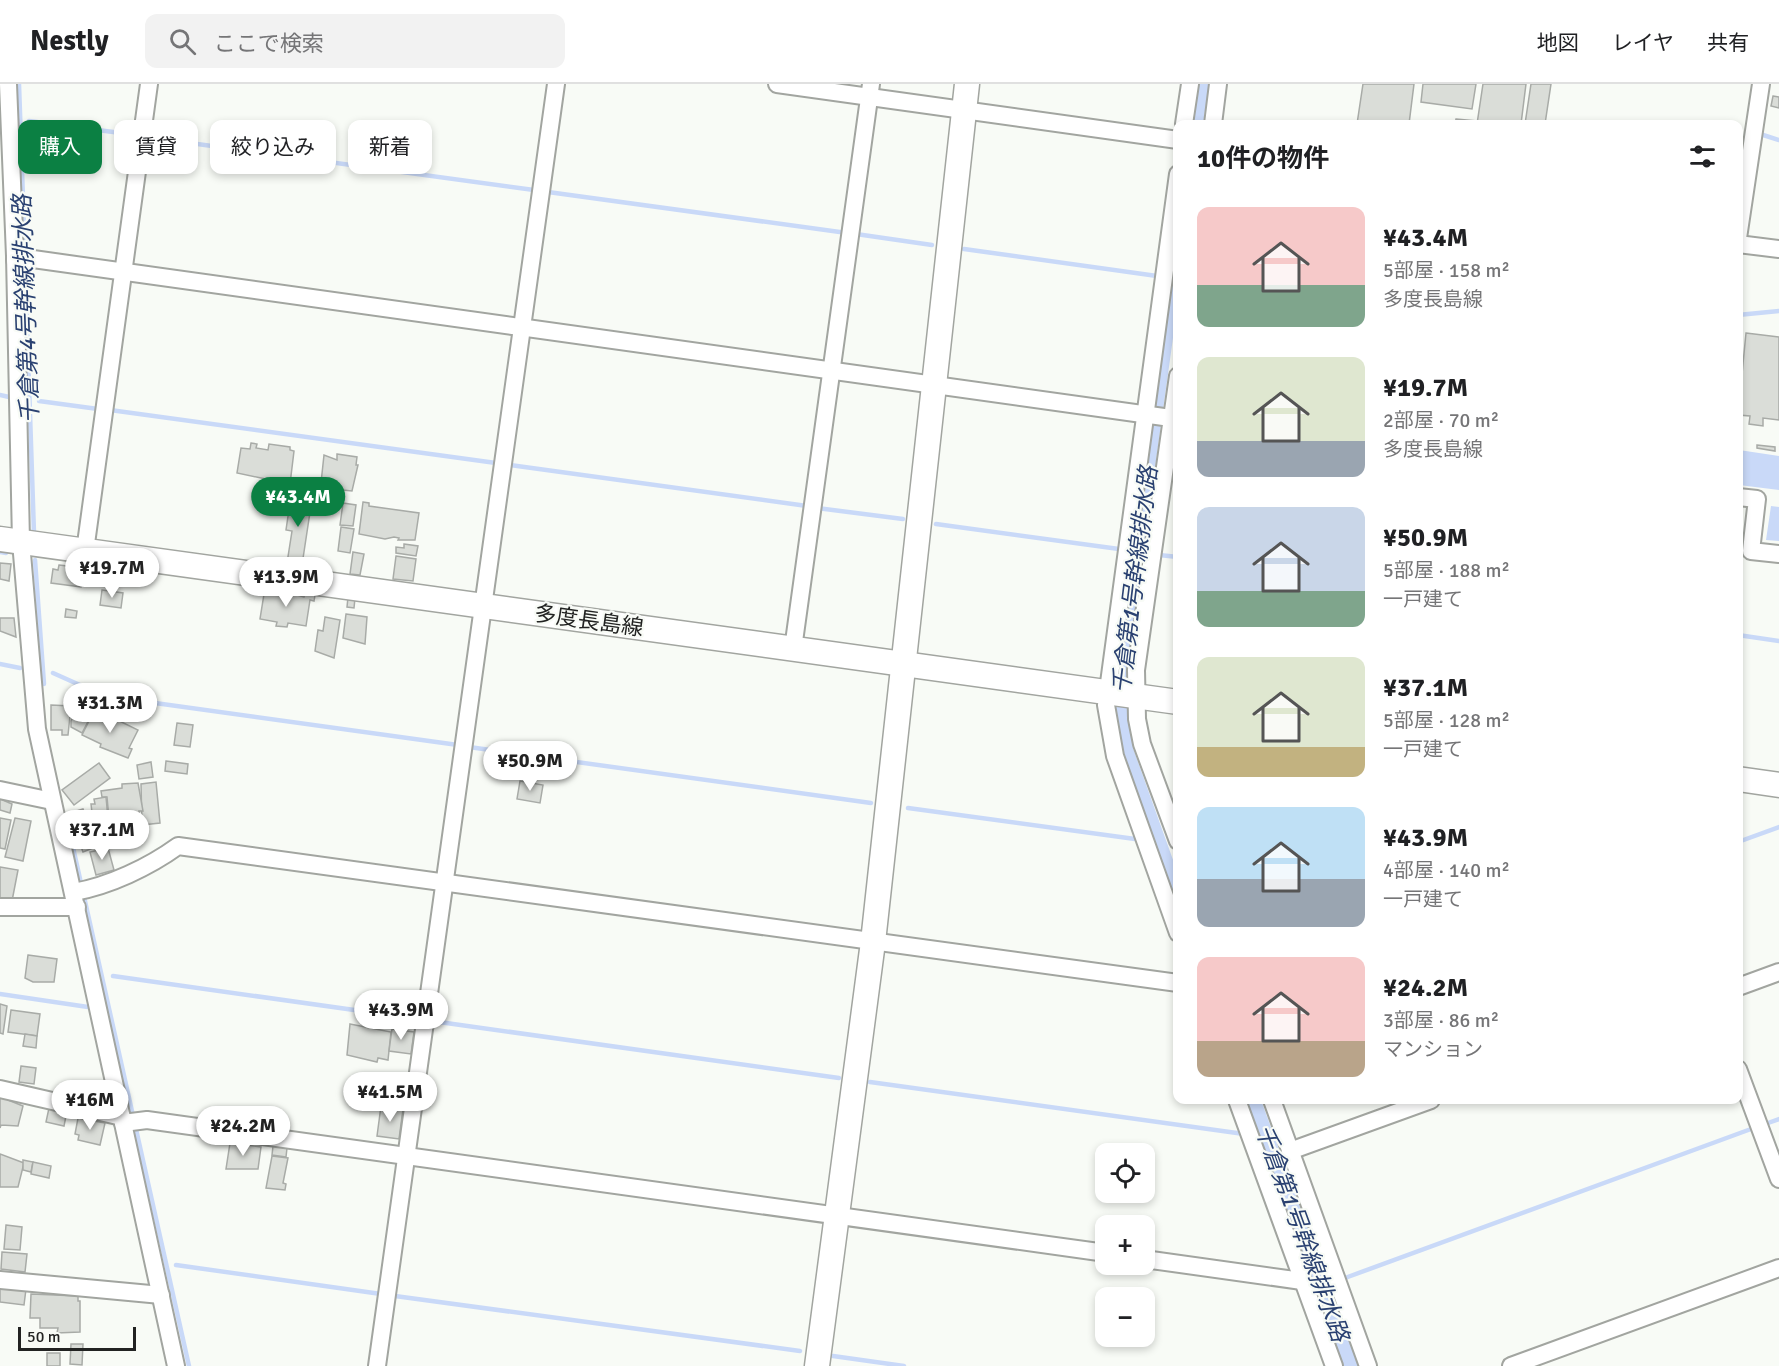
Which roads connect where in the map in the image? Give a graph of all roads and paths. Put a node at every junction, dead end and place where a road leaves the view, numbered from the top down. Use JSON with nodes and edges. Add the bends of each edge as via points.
{"nodes":[{"id":1,"x":8,"y":84,"type":"edge"},
{"id":2,"x":149,"y":84,"type":"edge"},
{"id":3,"x":556,"y":84,"type":"edge"},
{"id":4,"x":777,"y":84,"type":"edge"},
{"id":5,"x":967,"y":84,"type":"edge"},
{"id":6,"x":1190,"y":84,"type":"edge"},
{"id":7,"x":1218,"y":84,"type":"edge"},
{"id":8,"x":1761,"y":84,"type":"edge"},
{"id":9,"x":870,"y":90,"type":"edge"},
{"id":10,"x":963,"y":110,"type":"junction"},
{"id":11,"x":5,"y":120,"type":"edge"},
{"id":12,"x":1185,"y":120,"type":"edge"},
{"id":13,"x":1214,"y":120,"type":"edge"},
{"id":14,"x":1173,"y":139,"type":"edge"},
{"id":15,"x":1743,"y":198,"type":"edge"},
{"id":16,"x":1173,"y":212,"type":"edge"},
{"id":17,"x":1743,"y":245,"type":"edge"},
{"id":18,"x":1779,"y":249,"type":"edge"},
{"id":19,"x":16,"y":258,"type":"edge"},
{"id":20,"x":123,"y":271,"type":"junction"},
{"id":21,"x":522,"y":327,"type":"junction"},
{"id":22,"x":831,"y":371,"type":"junction"},
{"id":23,"x":934,"y":385,"type":"junction"},
{"id":24,"x":1146,"y":415,"type":"junction"},
{"id":25,"x":1172,"y":419,"type":"edge"},
{"id":26,"x":1743,"y":497,"type":"edge"},
{"id":27,"x":10,"y":540,"type":"edge"},
{"id":28,"x":85,"y":551,"type":"junction"},
{"id":29,"x":1779,"y":554,"type":"edge"},
{"id":30,"x":483,"y":606,"type":"junction"},
{"id":31,"x":793,"y":649,"type":"junction"},
{"id":32,"x":902,"y":664,"type":"junction"},
{"id":33,"x":1121,"y":694,"type":"junction"},
{"id":34,"x":1173,"y":701,"type":"edge"},
{"id":35,"x":1743,"y":780,"type":"edge"},
{"id":36,"x":1779,"y":785,"type":"edge"},
{"id":37,"x":0,"y":790,"type":"edge"},
{"id":38,"x":52,"y":801,"type":"junction"},
{"id":39,"x":1173,"y":827,"type":"edge"},
{"id":40,"x":446,"y":883,"type":"junction"},
{"id":41,"x":81,"y":895,"type":"junction"},
{"id":42,"x":0,"y":907,"type":"edge"},
{"id":43,"x":1173,"y":919,"type":"edge"},
{"id":44,"x":873,"y":942,"type":"junction"},
{"id":45,"x":1779,"y":972,"type":"edge"},
{"id":46,"x":1173,"y":982,"type":"edge"},
{"id":47,"x":1743,"y":985,"type":"edge"},
{"id":48,"x":1743,"y":1082,"type":"edge"},
{"id":49,"x":0,"y":1089,"type":"edge"},
{"id":50,"x":1238,"y":1104,"type":"edge"},
{"id":51,"x":1273,"y":1104,"type":"edge"},
{"id":52,"x":1420,"y":1104,"type":"edge"},
{"id":53,"x":125,"y":1121,"type":"junction"},
{"id":54,"x":1290,"y":1151,"type":"junction"},
{"id":55,"x":405,"y":1156,"type":"junction"},
{"id":56,"x":1779,"y":1179,"type":"edge"},
{"id":57,"x":836,"y":1216,"type":"junction"},
{"id":58,"x":1095,"y":1252,"type":"edge"},
{"id":59,"x":1155,"y":1261,"type":"edge"},
{"id":60,"x":1779,"y":1268,"type":"edge"},
{"id":61,"x":0,"y":1280,"type":"edge"},
{"id":62,"x":1302,"y":1281,"type":"junction"},
{"id":63,"x":161,"y":1295,"type":"junction"},
{"id":64,"x":176,"y":1366,"type":"edge"},
{"id":65,"x":377,"y":1366,"type":"edge"},
{"id":66,"x":816,"y":1366,"type":"edge"},
{"id":67,"x":1334,"y":1366,"type":"edge"},
{"id":68,"x":1368,"y":1366,"type":"edge"},
{"id":69,"x":1511,"y":1366,"type":"edge"}],
"edges":[{"from":1,"to":11,"type":"street"},
{"from":2,"to":20,"type":"street"},
{"from":3,"to":21,"type":"street"},
{"from":4,"to":9,"type":"street"},
{"from":5,"to":10,"type":"street"},
{"from":6,"to":12,"type":"street"},
{"from":7,"to":13,"type":"street"},
{"from":8,"to":15,"type":"street"},
{"from":9,"to":10,"type":"street"},
{"from":9,"to":22,"type":"street"},
{"from":10,"to":14,"type":"street"},
{"from":10,"to":23,"type":"street"},
{"from":11,"to":19,"type":"street"},
{"from":16,"to":24,"type":"street"},
{"from":17,"to":18,"type":"street"},
{"from":19,"to":20,"type":"street"},
{"from":19,"to":27,"type":"street"},
{"from":20,"to":21,"type":"street"},
{"from":20,"to":28,"type":"street"},
{"from":21,"to":22,"type":"street"},
{"from":21,"to":30,"type":"street"},
{"from":22,"to":23,"type":"street"},
{"from":22,"to":31,"type":"street"},
{"from":23,"to":24,"type":"street"},
{"from":23,"to":32,"type":"street"},
{"from":24,"to":25,"type":"street"},
{"from":24,"to":33,"type":"street"},
{"from":25,"to":33,"type":"street","via":[[1136,670]]},
{"from":26,"to":29,"type":"street","via":[[1757,499],[1751,551]]},
{"from":27,"to":28,"type":"street","name":"多度長島線"},
{"from":27,"to":38,"type":"street","via":[[37,729]]},
{"from":28,"to":30,"type":"street","name":"多度長島線"},
{"from":30,"to":31,"type":"street","name":"多度長島線"},
{"from":30,"to":40,"type":"street"},
{"from":31,"to":32,"type":"street","name":"多度長島線"},
{"from":32,"to":33,"type":"street","name":"多度長島線"},
{"from":32,"to":44,"type":"street"},
{"from":33,"to":34,"type":"street","name":"多度長島線"},
{"from":33,"to":39,"type":"street","via":[[1137,719]]},
{"from":33,"to":43,"type":"street","via":[[1114,756]]},
{"from":35,"to":36,"type":"street"},
{"from":37,"to":38,"type":"street"},
{"from":38,"to":41,"type":"street"},
{"from":40,"to":41,"type":"street","via":[[178,846]]},
{"from":40,"to":44,"type":"street"},
{"from":40,"to":55,"type":"street"},
{"from":41,"to":42,"type":"street"},
{"from":41,"to":53,"type":"street"},
{"from":44,"to":46,"type":"street"},
{"from":44,"to":57,"type":"street"},
{"from":45,"to":47,"type":"street"},
{"from":48,"to":56,"type":"street"},
{"from":49,"to":53,"type":"street"},
{"from":50,"to":62,"type":"street"},
{"from":51,"to":54,"type":"street"},
{"from":52,"to":54,"type":"street"},
{"from":53,"to":55,"type":"street","via":[[147,1120]]},
{"from":53,"to":63,"type":"street"},
{"from":54,"to":68,"type":"street"},
{"from":55,"to":57,"type":"street"},
{"from":55,"to":65,"type":"street"},
{"from":57,"to":58,"type":"street"},
{"from":57,"to":66,"type":"street"},
{"from":59,"to":62,"type":"street"},
{"from":60,"to":69,"type":"street"},
{"from":61,"to":63,"type":"street"},
{"from":62,"to":67,"type":"street"},
{"from":63,"to":64,"type":"street"}]}
